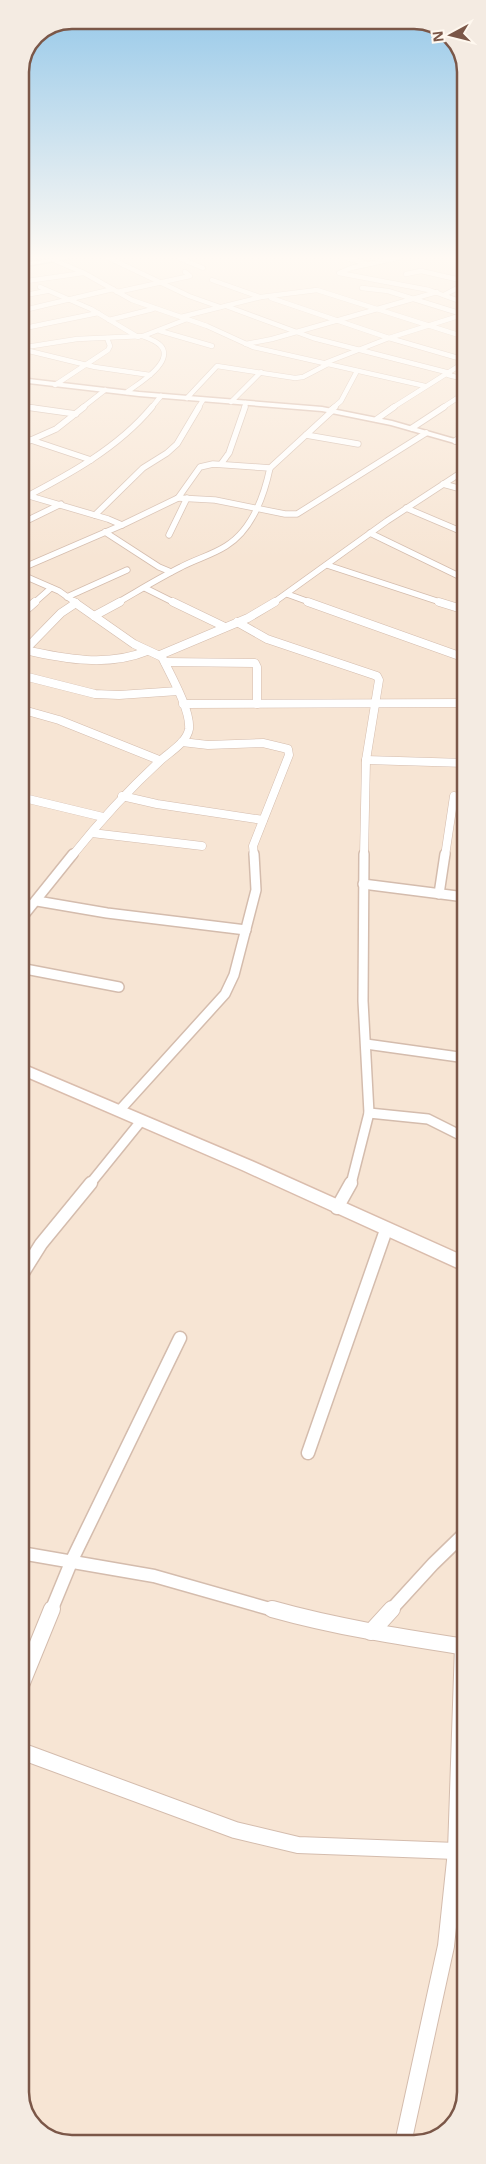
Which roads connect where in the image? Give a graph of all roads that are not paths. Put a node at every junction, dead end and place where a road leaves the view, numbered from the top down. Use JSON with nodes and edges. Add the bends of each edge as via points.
{"nodes":[{"id":1,"x":66,"y":359,"type":"edge"},
{"id":2,"x":94,"y":359,"type":"edge"},
{"id":3,"x":163,"y":359,"type":"edge"},
{"id":4,"x":305,"y":359,"type":"edge"},
{"id":5,"x":336,"y":359,"type":"edge"},
{"id":6,"x":393,"y":359,"type":"edge"},
{"id":7,"x":326,"y":363,"type":"junction"},
{"id":8,"x":87,"y":364,"type":"junction"},
{"id":9,"x":457,"y":368,"type":"edge"},
{"id":10,"x":357,"y":371,"type":"junction"},
{"id":11,"x":261,"y":372,"type":"junction"},
{"id":12,"x":150,"y":374,"type":"junction"},
{"id":13,"x":449,"y":374,"type":"junction"},
{"id":14,"x":457,"y":376,"type":"edge"},
{"id":15,"x":29,"y":381,"type":"edge"},
{"id":16,"x":55,"y":385,"type":"junction"},
{"id":17,"x":425,"y":386,"type":"junction"},
{"id":18,"x":105,"y":390,"type":"junction"},
{"id":19,"x":127,"y":392,"type":"junction"},
{"id":20,"x":161,"y":396,"type":"junction"},
{"id":21,"x":187,"y":398,"type":"junction"},
{"id":22,"x":457,"y":398,"type":"edge"},
{"id":23,"x":203,"y":400,"type":"junction"},
{"id":24,"x":231,"y":402,"type":"junction"},
{"id":25,"x":246,"y":403,"type":"junction"},
{"id":26,"x":29,"y":407,"type":"edge"},
{"id":27,"x":331,"y":411,"type":"junction"},
{"id":28,"x":76,"y":414,"type":"junction"},
{"id":29,"x":377,"y":419,"type":"junction"},
{"id":30,"x":412,"y":428,"type":"junction"},
{"id":31,"x":426,"y":433,"type":"junction"},
{"id":32,"x":306,"y":435,"type":"junction"},
{"id":33,"x":32,"y":440,"type":"junction"},
{"id":34,"x":29,"y":441,"type":"edge"},
{"id":35,"x":455,"y":441,"type":"edge"},
{"id":36,"x":358,"y":444,"type":"dead end"},
{"id":37,"x":91,"y":460,"type":"junction"},
{"id":38,"x":221,"y":464,"type":"junction"},
{"id":39,"x":270,"y":468,"type":"junction"},
{"id":40,"x":457,"y":475,"type":"edge"},
{"id":41,"x":443,"y":484,"type":"junction"},
{"id":42,"x":457,"y":488,"type":"edge"},
{"id":43,"x":29,"y":496,"type":"joint"},
{"id":44,"x":178,"y":498,"type":"junction"},
{"id":45,"x":187,"y":498,"type":"junction"},
{"id":46,"x":61,"y":504,"type":"junction"},
{"id":47,"x":256,"y":507,"type":"junction"},
{"id":48,"x":406,"y":508,"type":"junction"},
{"id":49,"x":95,"y":515,"type":"junction"},
{"id":50,"x":29,"y":520,"type":"edge"},
{"id":51,"x":122,"y":526,"type":"junction"},
{"id":52,"x":457,"y":530,"type":"edge"},
{"id":53,"x":105,"y":532,"type":"junction"},
{"id":54,"x":370,"y":533,"type":"junction"},
{"id":55,"x":169,"y":535,"type":"dead end"},
{"id":56,"x":29,"y":565,"type":"edge"},
{"id":57,"x":327,"y":565,"type":"junction"},
{"id":58,"x":127,"y":570,"type":"dead end"},
{"id":59,"x":171,"y":572,"type":"junction"},
{"id":60,"x":457,"y":575,"type":"edge"},
{"id":61,"x":29,"y":578,"type":"edge"},
{"id":62,"x":51,"y":588,"type":"junction"},
{"id":63,"x":145,"y":588,"type":"junction"},
{"id":64,"x":287,"y":594,"type":"junction"},
{"id":65,"x":67,"y":597,"type":"junction"},
{"id":66,"x":76,"y":603,"type":"junction"},
{"id":67,"x":29,"y":607,"type":"edge"},
{"id":68,"x":457,"y":607,"type":"edge"},
{"id":69,"x":94,"y":616,"type":"junction"},
{"id":70,"x":237,"y":622,"type":"junction"},
{"id":71,"x":225,"y":627,"type":"junction"},
{"id":72,"x":29,"y":646,"type":"edge"},
{"id":73,"x":147,"y":652,"type":"junction"},
{"id":74,"x":29,"y":653,"type":"edge"},
{"id":75,"x":160,"y":655,"type":"junction"},
{"id":76,"x":457,"y":655,"type":"edge"},
{"id":77,"x":165,"y":662,"type":"junction"},
{"id":78,"x":29,"y":677,"type":"edge"},
{"id":79,"x":178,"y":691,"type":"junction"},
{"id":80,"x":376,"y":703,"type":"junction"},
{"id":81,"x":457,"y":703,"type":"edge"},
{"id":82,"x":184,"y":704,"type":"junction"},
{"id":83,"x":257,"y":704,"type":"junction"},
{"id":84,"x":29,"y":712,"type":"edge"},
{"id":85,"x":182,"y":742,"type":"junction"},
{"id":86,"x":159,"y":760,"type":"junction"},
{"id":87,"x":366,"y":760,"type":"junction"},
{"id":88,"x":457,"y":763,"type":"edge"},
{"id":89,"x":122,"y":796,"type":"junction"},
{"id":90,"x":454,"y":796,"type":"dead end"},
{"id":91,"x":29,"y":799,"type":"edge"},
{"id":92,"x":104,"y":818,"type":"junction"},
{"id":93,"x":263,"y":820,"type":"junction"},
{"id":94,"x":92,"y":833,"type":"junction"},
{"id":95,"x":202,"y":846,"type":"dead end"},
{"id":96,"x":363,"y":884,"type":"junction"},
{"id":97,"x":439,"y":894,"type":"junction"},
{"id":98,"x":457,"y":896,"type":"edge"},
{"id":99,"x":37,"y":901,"type":"junction"},
{"id":100,"x":29,"y":910,"type":"edge"},
{"id":101,"x":246,"y":930,"type":"junction"},
{"id":102,"x":29,"y":970,"type":"edge"},
{"id":103,"x":119,"y":987,"type":"dead end"},
{"id":104,"x":366,"y":1044,"type":"junction"},
{"id":105,"x":457,"y":1057,"type":"edge"},
{"id":106,"x":29,"y":1072,"type":"edge"},
{"id":107,"x":119,"y":1111,"type":"junction"},
{"id":108,"x":369,"y":1113,"type":"junction"},
{"id":109,"x":141,"y":1121,"type":"junction"},
{"id":110,"x":457,"y":1133,"type":"edge"},
{"id":111,"x":338,"y":1208,"type":"junction"},
{"id":112,"x":386,"y":1230,"type":"junction"},
{"id":113,"x":29,"y":1262,"type":"edge"},
{"id":114,"x":457,"y":1262,"type":"edge"},
{"id":115,"x":180,"y":1338,"type":"dead end"},
{"id":116,"x":308,"y":1453,"type":"dead end"},
{"id":117,"x":457,"y":1541,"type":"edge"},
{"id":118,"x":29,"y":1553,"type":"edge"},
{"id":119,"x":72,"y":1560,"type":"junction"},
{"id":120,"x":371,"y":1632,"type":"junction"},
{"id":121,"x":457,"y":1646,"type":"edge"},
{"id":122,"x":29,"y":1665,"type":"edge"},
{"id":123,"x":29,"y":1754,"type":"edge"},
{"id":124,"x":457,"y":1826,"type":"edge"},
{"id":125,"x":456,"y":1851,"type":"junction"},
{"id":126,"x":405,"y":2135,"type":"edge"}],
"edges":[{"from":1,"to":8,"type":"street"},
{"from":2,"to":8,"type":"street"},
{"from":3,"to":12,"type":"street"},
{"from":4,"to":7,"type":"street"},
{"from":5,"to":7,"type":"street"},
{"from":6,"to":13,"type":"street"},
{"from":7,"to":10,"type":"street"},
{"from":7,"to":11,"type":"street","via":[[298,378]]},
{"from":8,"to":12,"type":"street"},
{"from":8,"to":16,"type":"street"},
{"from":9,"to":13,"type":"street"},
{"from":10,"to":17,"type":"street"},
{"from":10,"to":27,"type":"street","via":[[341,401]]},
{"from":11,"to":21,"type":"street","via":[[217,366]]},
{"from":11,"to":24,"type":"street"},
{"from":12,"to":19,"type":"street"},
{"from":13,"to":14,"type":"street"},
{"from":13,"to":17,"type":"street"},
{"from":15,"to":16,"type":"street"},
{"from":16,"to":18,"type":"street"},
{"from":17,"to":29,"type":"street"},
{"from":18,"to":19,"type":"street"},
{"from":18,"to":28,"type":"street"},
{"from":19,"to":20,"type":"street"},
{"from":20,"to":21,"type":"street"},
{"from":20,"to":37,"type":"street","via":[[137,425]]},
{"from":21,"to":23,"type":"street"},
{"from":22,"to":30,"type":"street"},
{"from":23,"to":24,"type":"street"},
{"from":23,"to":49,"type":"street","via":[[177,444],[143,468]]},
{"from":24,"to":25,"type":"street"},
{"from":25,"to":27,"type":"street"},
{"from":25,"to":38,"type":"street","via":[[229,453]]},
{"from":26,"to":28,"type":"street"},
{"from":27,"to":29,"type":"street"},
{"from":27,"to":32,"type":"street"},
{"from":28,"to":33,"type":"street","via":[[56,429]]},
{"from":29,"to":30,"type":"street"},
{"from":30,"to":31,"type":"street"},
{"from":31,"to":35,"type":"street"},
{"from":31,"to":47,"type":"street","via":[[297,514]]},
{"from":32,"to":36,"type":"street"},
{"from":32,"to":39,"type":"street"},
{"from":33,"to":34,"type":"street"},
{"from":33,"to":37,"type":"street"},
{"from":37,"to":43,"type":"street"},
{"from":38,"to":39,"type":"street"},
{"from":38,"to":44,"type":"street","via":[[200,467]]},
{"from":39,"to":47,"type":"street","via":[[268,481]]},
{"from":40,"to":41,"type":"street"},
{"from":41,"to":42,"type":"street"},
{"from":41,"to":48,"type":"street"},
{"from":43,"to":46,"type":"street"},
{"from":44,"to":45,"type":"street"},
{"from":44,"to":51,"type":"street"},
{"from":45,"to":47,"type":"street"},
{"from":45,"to":55,"type":"street"},
{"from":46,"to":49,"type":"street"},
{"from":46,"to":50,"type":"street"},
{"from":47,"to":59,"type":"street","via":[[240,536],[226,547]]},
{"from":48,"to":52,"type":"street"},
{"from":48,"to":54,"type":"street"},
{"from":49,"to":51,"type":"street"},
{"from":51,"to":53,"type":"street"},
{"from":53,"to":56,"type":"street"},
{"from":53,"to":59,"type":"street"},
{"from":54,"to":57,"type":"street"},
{"from":54,"to":60,"type":"street"},
{"from":57,"to":64,"type":"street"},
{"from":57,"to":68,"type":"street"},
{"from":58,"to":65,"type":"street"},
{"from":59,"to":63,"type":"street"},
{"from":61,"to":62,"type":"street"},
{"from":62,"to":65,"type":"street"},
{"from":62,"to":67,"type":"street"},
{"from":63,"to":69,"type":"street"},
{"from":63,"to":71,"type":"street"},
{"from":64,"to":70,"type":"street"},
{"from":64,"to":76,"type":"street"},
{"from":65,"to":66,"type":"street"},
{"from":66,"to":69,"type":"street"},
{"from":66,"to":72,"type":"street","via":[[60,613]]},
{"from":69,"to":73,"type":"street"},
{"from":70,"to":71,"type":"street"},
{"from":70,"to":80,"type":"street","via":[[267,639],[377,676]]},
{"from":71,"to":75,"type":"street"},
{"from":73,"to":74,"type":"street","via":[[130,657],[79,660]]},
{"from":73,"to":75,"type":"street"},
{"from":75,"to":77,"type":"street"},
{"from":77,"to":79,"type":"street"},
{"from":77,"to":83,"type":"street","via":[[255,663]]},
{"from":78,"to":79,"type":"street","via":[[96,694]]},
{"from":79,"to":82,"type":"street"},
{"from":80,"to":81,"type":"street"},
{"from":80,"to":83,"type":"street"},
{"from":80,"to":87,"type":"street"},
{"from":82,"to":83,"type":"street"},
{"from":82,"to":85,"type":"street","via":[[189,730]]},
{"from":84,"to":86,"type":"street","via":[[59,720]]},
{"from":85,"to":86,"type":"street"},
{"from":85,"to":93,"type":"street","via":[[201,745],[267,744],[288,749],[289,755]]},
{"from":86,"to":89,"type":"street"},
{"from":87,"to":88,"type":"street"},
{"from":87,"to":96,"type":"street"},
{"from":89,"to":92,"type":"street"},
{"from":89,"to":93,"type":"street"},
{"from":90,"to":97,"type":"street"},
{"from":91,"to":92,"type":"street"},
{"from":92,"to":94,"type":"street"},
{"from":93,"to":101,"type":"street","via":[[253,846],[256,890]]},
{"from":94,"to":95,"type":"street"},
{"from":94,"to":99,"type":"street"},
{"from":96,"to":97,"type":"street"},
{"from":96,"to":104,"type":"street"},
{"from":97,"to":98,"type":"street"},
{"from":99,"to":100,"type":"street"},
{"from":99,"to":101,"type":"street"},
{"from":101,"to":107,"type":"street","via":[[234,975],[225,994]]},
{"from":102,"to":103,"type":"street"},
{"from":104,"to":105,"type":"street"},
{"from":104,"to":108,"type":"street"},
{"from":106,"to":107,"type":"street"},
{"from":107,"to":109,"type":"street"},
{"from":108,"to":110,"type":"street","via":[[428,1119]]},
{"from":108,"to":111,"type":"street","via":[[352,1182]]},
{"from":109,"to":111,"type":"street"},
{"from":109,"to":113,"type":"street"},
{"from":111,"to":112,"type":"street"},
{"from":112,"to":114,"type":"street"},
{"from":112,"to":116,"type":"street"},
{"from":115,"to":119,"type":"street"},
{"from":117,"to":120,"type":"street"},
{"from":118,"to":119,"type":"street"},
{"from":119,"to":120,"type":"street","via":[[154,1576],[306,1619]]},
{"from":119,"to":122,"type":"street"},
{"from":120,"to":121,"type":"street"},
{"from":123,"to":125,"type":"street","via":[[236,1830],[298,1845]]},
{"from":124,"to":125,"type":"street"},
{"from":125,"to":126,"type":"street","via":[[446,1946]]}]}
